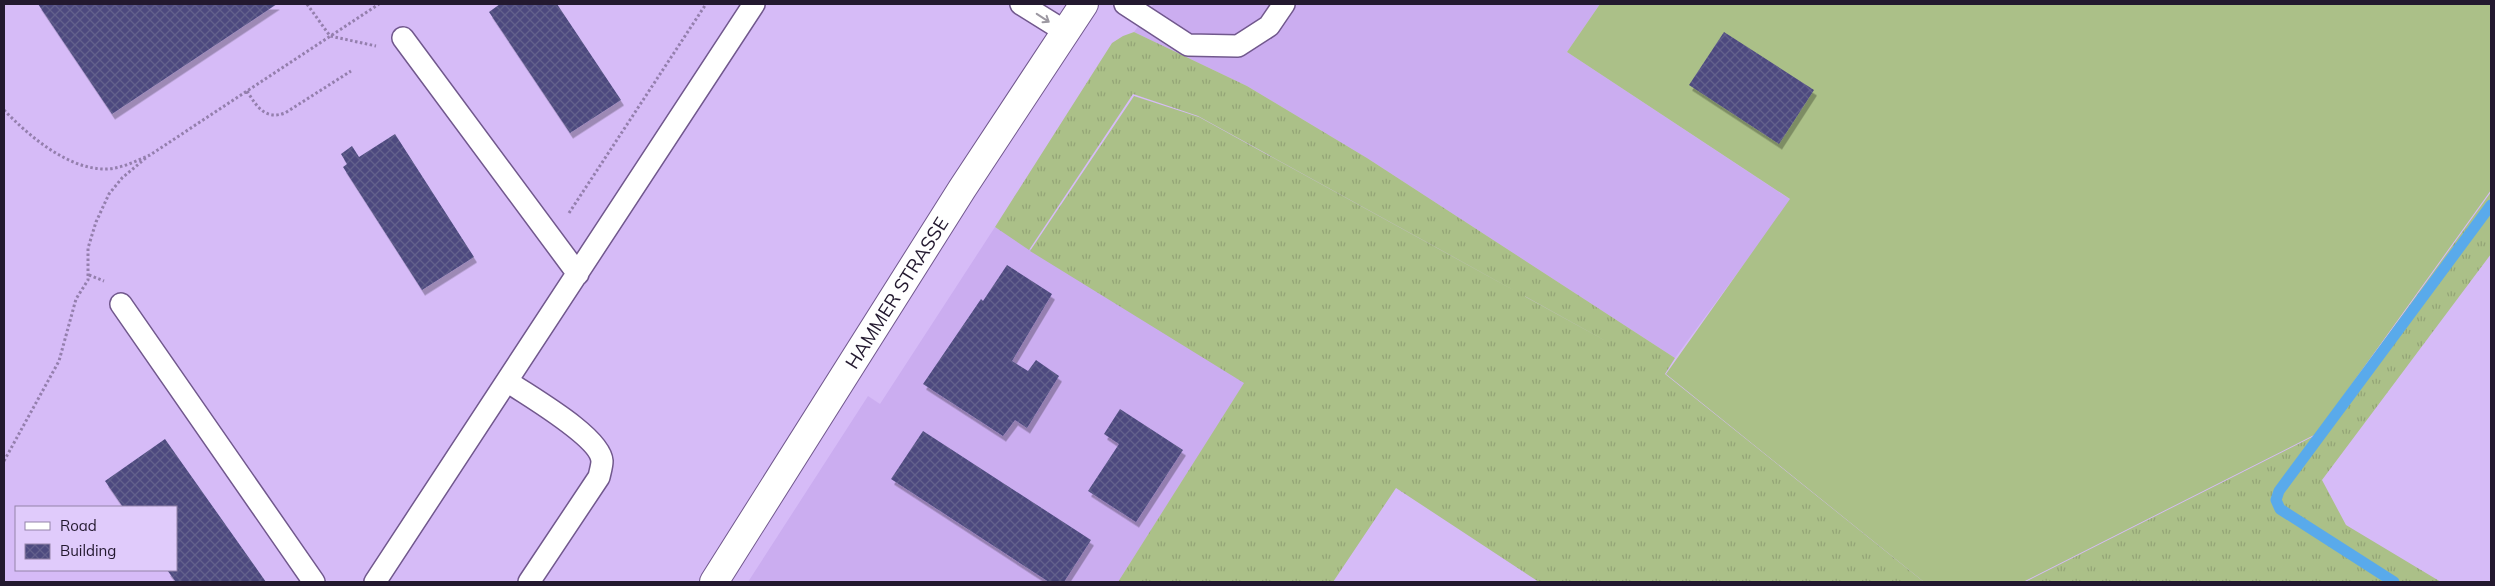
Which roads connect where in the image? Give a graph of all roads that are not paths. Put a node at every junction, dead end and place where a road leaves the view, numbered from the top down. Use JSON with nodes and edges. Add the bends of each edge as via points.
{"nodes":[{"id":1,"x":754,"y":4,"type":"edge"},
{"id":2,"x":1021,"y":4,"type":"edge"},
{"id":3,"x":1084,"y":4,"type":"edge"},
{"id":4,"x":1125,"y":4,"type":"edge"},
{"id":5,"x":1284,"y":4,"type":"edge"},
{"id":6,"x":1066,"y":32,"type":"junction"},
{"id":7,"x":409,"y":46,"type":"road end"},
{"id":8,"x":578,"y":274,"type":"junction"},
{"id":9,"x":122,"y":304,"type":"dead end"},
{"id":10,"x":507,"y":381,"type":"junction"},
{"id":11,"x":314,"y":582,"type":"edge"},
{"id":12,"x":375,"y":582,"type":"edge"},
{"id":13,"x":529,"y":582,"type":"edge"},
{"id":14,"x":714,"y":582,"type":"edge"}],
"edges":[{"from":1,"to":8,"type":"lane"},
{"from":2,"to":6,"type":"lane","one_way":true},
{"from":3,"to":6,"type":"main road","name":"HAMMER STRASSE"},
{"from":4,"to":5,"type":"lane","via":[[1188,45],[1238,46],[1269,26]]},
{"from":6,"to":14,"type":"main road","name":"HAMMER STRASSE","via":[[962,189]]},
{"from":7,"to":8,"type":"lane"},
{"from":8,"to":10,"type":"lane"},
{"from":9,"to":11,"type":"lane"},
{"from":10,"to":12,"type":"lane"},
{"from":10,"to":13,"type":"lane","via":[[584,434],[595,444],[602,461],[598,477]]}]}
